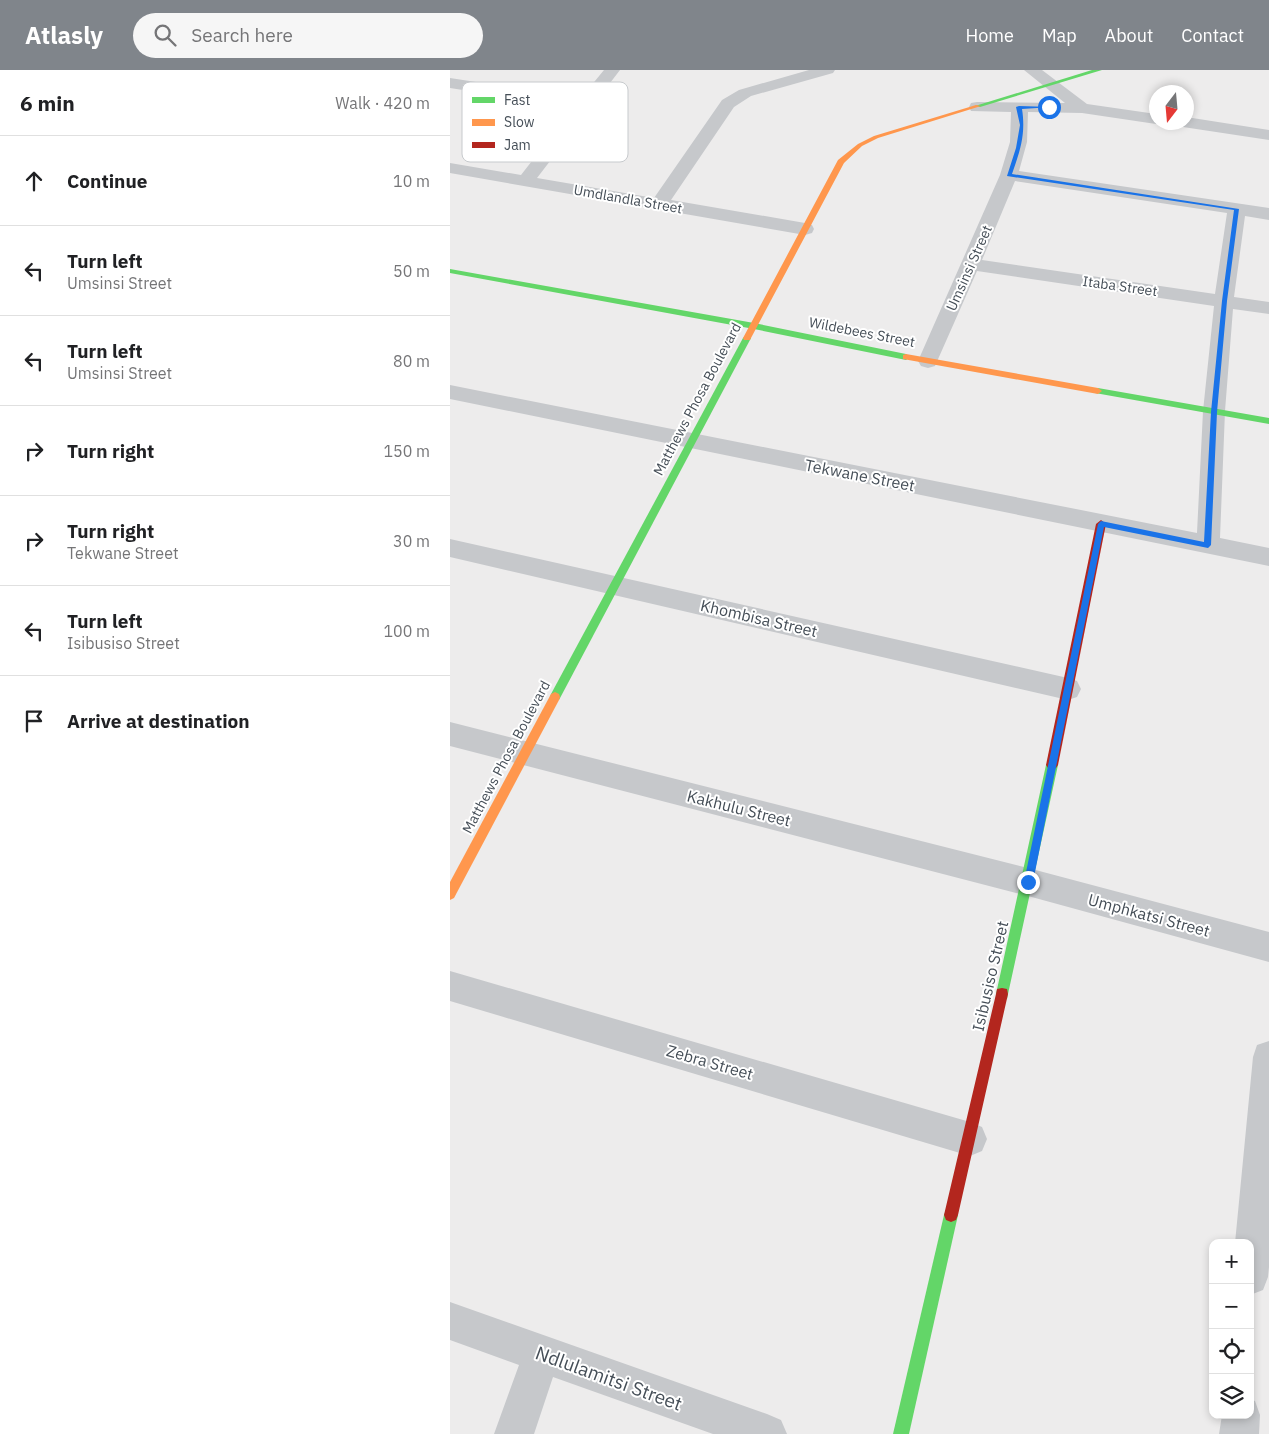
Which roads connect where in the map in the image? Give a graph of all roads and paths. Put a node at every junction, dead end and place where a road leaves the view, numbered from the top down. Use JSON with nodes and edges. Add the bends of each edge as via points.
{"nodes":[{"id":1,"x":474,"y":70,"type":"edge"},
{"id":2,"x":612,"y":70,"type":"edge"},
{"id":3,"x":828,"y":70,"type":"edge"},
{"id":4,"x":1032,"y":70,"type":"edge"},
{"id":5,"x":1099,"y":70,"type":"edge"},
{"id":6,"x":603,"y":82,"type":"edge"},
{"id":7,"x":455,"y":83,"type":"edge"},
{"id":8,"x":1052,"y":84,"type":"junction"},
{"id":9,"x":977,"y":107,"type":"junction"},
{"id":10,"x":1019,"y":107,"type":"junction"},
{"id":11,"x":1082,"y":108,"type":"junction"},
{"id":12,"x":1149,"y":118,"type":"edge"},
{"id":13,"x":1194,"y":124,"type":"edge"},
{"id":14,"x":1269,"y":135,"type":"edge"},
{"id":15,"x":540,"y":162,"type":"edge"},
{"id":16,"x":450,"y":168,"type":"edge"},
{"id":17,"x":1008,"y":175,"type":"junction"},
{"id":18,"x":525,"y":180,"type":"junction"},
{"id":19,"x":659,"y":204,"type":"junction"},
{"id":20,"x":1237,"y":209,"type":"junction"},
{"id":21,"x":1269,"y":214,"type":"edge"},
{"id":22,"x":805,"y":229,"type":"junction"},
{"id":23,"x":971,"y":264,"type":"junction"},
{"id":24,"x":450,"y":271,"type":"edge"},
{"id":25,"x":1224,"y":301,"type":"junction"},
{"id":26,"x":1269,"y":308,"type":"edge"},
{"id":27,"x":754,"y":326,"type":"junction"},
{"id":28,"x":928,"y":361,"type":"junction"},
{"id":29,"x":450,"y":392,"type":"edge"},
{"id":30,"x":1214,"y":412,"type":"junction"},
{"id":31,"x":1269,"y":421,"type":"edge"},
{"id":32,"x":692,"y":441,"type":"junction"},
{"id":33,"x":1101,"y":524,"type":"junction"},
{"id":34,"x":1208,"y":545,"type":"junction"},
{"id":35,"x":450,"y":548,"type":"edge"},
{"id":36,"x":1269,"y":558,"type":"edge"},
{"id":37,"x":615,"y":584,"type":"junction"},
{"id":38,"x":1068,"y":689,"type":"junction"},
{"id":39,"x":450,"y":734,"type":"edge"},
{"id":40,"x":525,"y":753,"type":"junction"},
{"id":41,"x":1028,"y":882,"type":"junction"},
{"id":42,"x":450,"y":894,"type":"edge"},
{"id":43,"x":1269,"y":947,"type":"edge"},
{"id":44,"x":450,"y":986,"type":"edge"},
{"id":45,"x":1269,"y":1057,"type":"edge"},
{"id":46,"x":970,"y":1139,"type":"junction"},
{"id":47,"x":1262,"y":1225,"type":"edge"},
{"id":48,"x":1254,"y":1260,"type":"edge"},
{"id":49,"x":450,"y":1321,"type":"edge"},
{"id":50,"x":542,"y":1354,"type":"junction"},
{"id":51,"x":1241,"y":1419,"type":"edge"},
{"id":52,"x":514,"y":1434,"type":"edge"},
{"id":53,"x":768,"y":1434,"type":"edge"},
{"id":54,"x":901,"y":1434,"type":"edge"},
{"id":55,"x":1240,"y":1434,"type":"edge"}],
"edges":[{"from":1,"to":7,"type":"street"},
{"from":2,"to":6,"type":"street"},
{"from":3,"to":19,"type":"street","via":[[745,93],[728,104]]},
{"from":4,"to":8,"type":"street"},
{"from":5,"to":8,"type":"street","name":"Matthews Phosa Boulevard"},
{"from":8,"to":9,"type":"street","name":"Matthews Phosa Boulevard"},
{"from":8,"to":11,"type":"street"},
{"from":9,"to":10,"type":"street"},
{"from":9,"to":22,"type":"street","name":"Matthews Phosa Boulevard","via":[[876,137],[860,145],[841,162]]},
{"from":10,"to":11,"type":"street"},
{"from":10,"to":17,"type":"street","name":"Umsinsi Street","via":[[1022,125]]},
{"from":11,"to":12,"type":"street"},
{"from":13,"to":14,"type":"street"},
{"from":15,"to":18,"type":"street"},
{"from":16,"to":18,"type":"street","name":"Umdlandla Street"},
{"from":17,"to":20,"type":"street"},
{"from":17,"to":23,"type":"street","name":"Umsinsi Street"},
{"from":18,"to":19,"type":"street","name":"Umdlandla Street"},
{"from":19,"to":22,"type":"street","name":"Umdlandla Street"},
{"from":20,"to":21,"type":"street"},
{"from":20,"to":25,"type":"street"},
{"from":22,"to":27,"type":"street","name":"Matthews Phosa Boulevard"},
{"from":23,"to":25,"type":"street","name":"Itaba Street"},
{"from":23,"to":28,"type":"street","name":"Umsinsi Street"},
{"from":24,"to":27,"type":"street","name":"Wildebees Street"},
{"from":25,"to":26,"type":"street","name":"Itaba Street"},
{"from":25,"to":30,"type":"street"},
{"from":27,"to":28,"type":"street","name":"Wildebees Street"},
{"from":27,"to":32,"type":"street","name":"Matthews Phosa Boulevard"},
{"from":28,"to":30,"type":"street","name":"Wildebees Street"},
{"from":29,"to":32,"type":"street","name":"Tekwane Street"},
{"from":30,"to":31,"type":"street","name":"Wildebees Street"},
{"from":30,"to":34,"type":"street"},
{"from":32,"to":33,"type":"street","name":"Tekwane Street"},
{"from":32,"to":37,"type":"street","name":"Matthews Phosa Boulevard"},
{"from":33,"to":34,"type":"street","name":"Tekwane Street"},
{"from":33,"to":38,"type":"street","name":"Isibusiso Street"},
{"from":34,"to":36,"type":"street","name":"Tekwane Street"},
{"from":35,"to":37,"type":"street","name":"Khombisa Street"},
{"from":37,"to":38,"type":"street","name":"Khombisa Street"},
{"from":37,"to":40,"type":"street","name":"Matthews Phosa Boulevard"},
{"from":38,"to":41,"type":"street","name":"Isibusiso Street"},
{"from":39,"to":40,"type":"street","name":"Kakhulu Street"},
{"from":40,"to":41,"type":"street","name":"Kakhulu Street"},
{"from":40,"to":42,"type":"street","name":"Matthews Phosa Boulevard"},
{"from":41,"to":43,"type":"street","name":"Umphkatsi Street"},
{"from":41,"to":46,"type":"street","name":"Isibusiso Street"},
{"from":44,"to":46,"type":"street","name":"Zebra Street"},
{"from":45,"to":47,"type":"street"},
{"from":46,"to":54,"type":"street","name":"Isibusiso Street"},
{"from":47,"to":48,"type":"street"},
{"from":49,"to":50,"type":"street","name":"Ndlulamitsi Street"},
{"from":50,"to":52,"type":"street"},
{"from":50,"to":53,"type":"street","name":"Ndlulamitsi Street"},
{"from":51,"to":55,"type":"street"}]}
